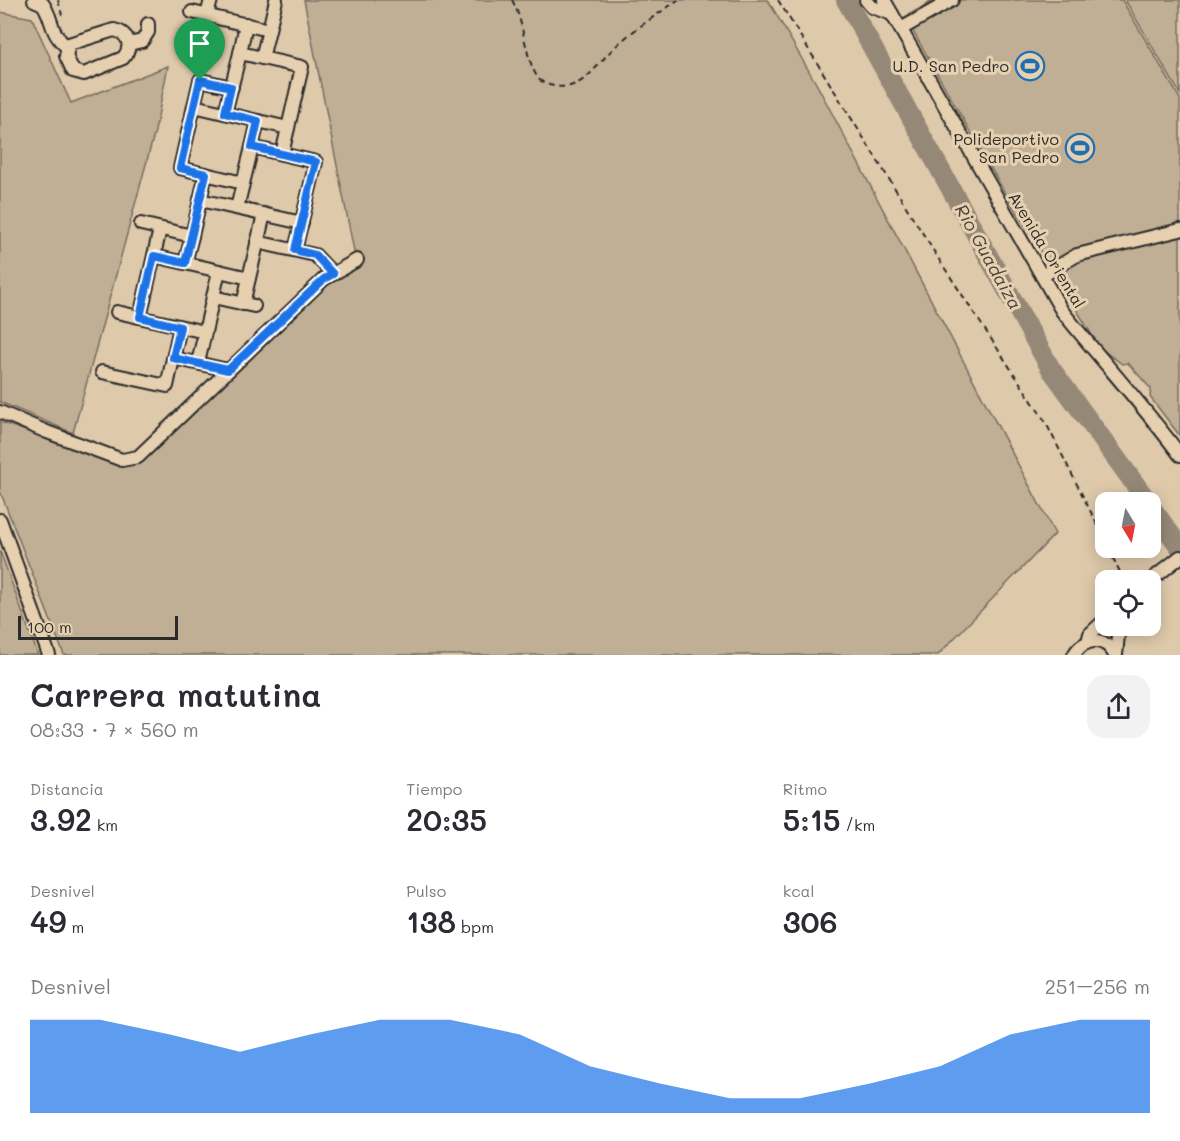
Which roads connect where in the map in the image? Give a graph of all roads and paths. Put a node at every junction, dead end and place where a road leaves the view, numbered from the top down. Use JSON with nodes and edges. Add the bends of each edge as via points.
{"nodes":[{"id":1,"x":211,"y":0,"type":"edge"},
{"id":2,"x":276,"y":0,"type":"edge"},
{"id":3,"x":512,"y":0,"type":"edge"},
{"id":4,"x":678,"y":0,"type":"edge"},
{"id":5,"x":778,"y":0,"type":"edge"},
{"id":6,"x":866,"y":0,"type":"edge"},
{"id":7,"x":884,"y":0,"type":"edge"},
{"id":8,"x":895,"y":0,"type":"edge"},
{"id":9,"x":952,"y":0,"type":"edge"},
{"id":10,"x":40,"y":1,"type":"edge"},
{"id":11,"x":192,"y":12,"type":"dead end"},
{"id":12,"x":892,"y":14,"type":"junction"},
{"id":13,"x":207,"y":15,"type":"junction"},
{"id":14,"x":148,"y":24,"type":"dead end"},
{"id":15,"x":246,"y":24,"type":"junction"},
{"id":16,"x":901,"y":29,"type":"junction"},
{"id":17,"x":269,"y":30,"type":"junction"},
{"id":18,"x":129,"y":44,"type":"junction"},
{"id":19,"x":67,"y":47,"type":"junction"},
{"id":20,"x":240,"y":53,"type":"junction"},
{"id":21,"x":262,"y":58,"type":"junction"},
{"id":22,"x":231,"y":87,"type":"junction"},
{"id":23,"x":194,"y":106,"type":"junction"},
{"id":24,"x":225,"y":113,"type":"junction"},
{"id":25,"x":258,"y":121,"type":"junction"},
{"id":26,"x":288,"y":128,"type":"junction"},
{"id":27,"x":252,"y":147,"type":"junction"},
{"id":28,"x":282,"y":154,"type":"junction"},
{"id":29,"x":206,"y":174,"type":"junction"},
{"id":30,"x":243,"y":183,"type":"junction"},
{"id":31,"x":200,"y":200,"type":"junction"},
{"id":32,"x":237,"y":208,"type":"junction"},
{"id":33,"x":264,"y":214,"type":"junction"},
{"id":34,"x":302,"y":223,"type":"junction"},
{"id":35,"x":141,"y":224,"type":"dead end"},
{"id":36,"x":160,"y":229,"type":"junction"},
{"id":37,"x":1180,"y":230,"type":"edge"},
{"id":38,"x":192,"y":236,"type":"junction"},
{"id":39,"x":257,"y":242,"type":"junction"},
{"id":40,"x":295,"y":250,"type":"junction"},
{"id":41,"x":154,"y":256,"type":"junction"},
{"id":42,"x":357,"y":260,"type":"dead end"},
{"id":43,"x":185,"y":263,"type":"junction"},
{"id":44,"x":219,"y":271,"type":"junction"},
{"id":45,"x":333,"y":274,"type":"junction"},
{"id":46,"x":1042,"y":276,"type":"junction"},
{"id":47,"x":249,"y":278,"type":"junction"},
{"id":48,"x":213,"y":297,"type":"junction"},
{"id":49,"x":117,"y":312,"type":"dead end"},
{"id":50,"x":140,"y":317,"type":"junction"},
{"id":51,"x":180,"y":327,"type":"junction"},
{"id":52,"x":205,"y":332,"type":"junction"},
{"id":53,"x":173,"y":358,"type":"junction"},
{"id":54,"x":198,"y":363,"type":"junction"},
{"id":55,"x":228,"y":370,"type":"junction"},
{"id":56,"x":102,"y":372,"type":"dead end"},
{"id":57,"x":0,"y":412,"type":"edge"},
{"id":58,"x":1180,"y":455,"type":"edge"},
{"id":59,"x":0,"y":520,"type":"edge"},
{"id":60,"x":1095,"y":520,"type":"edge"},
{"id":61,"x":1180,"y":557,"type":"edge"},
{"id":62,"x":1161,"y":572,"type":"edge"},
{"id":63,"x":1095,"y":629,"type":"edge"},
{"id":64,"x":1118,"y":636,"type":"edge"},
{"id":65,"x":1077,"y":650,"type":"edge"},
{"id":66,"x":49,"y":655,"type":"edge"},
{"id":67,"x":1116,"y":655,"type":"edge"}],
"edges":[{"from":1,"to":13,"type":"street"},
{"from":2,"to":17,"type":"street"},
{"from":3,"to":4,"type":"path","via":[[538,78],[546,85],[563,88],[591,76],[615,47]]},
{"from":5,"to":60,"type":"path","via":[[938,258],[1045,421]]},
{"from":6,"to":12,"type":"street","via":[[872,7]]},
{"from":7,"to":12,"type":"street","name":"Avenida Oriental"},
{"from":8,"to":12,"type":"street"},
{"from":9,"to":16,"type":"street"},
{"from":10,"to":19,"type":"street","via":[[57,39]]},
{"from":11,"to":13,"type":"street"},
{"from":12,"to":16,"type":"street","name":"Avenida Oriental"},
{"from":13,"to":15,"type":"street"},
{"from":14,"to":18,"type":"street","via":[[142,41]]},
{"from":15,"to":17,"type":"street"},
{"from":15,"to":20,"type":"street"},
{"from":16,"to":46,"type":"street","name":"Avenida Oriental"},
{"from":17,"to":21,"type":"street"},
{"from":18,"to":19,"type":"street","via":[[124,34],[114,30]]},
{"from":18,"to":19,"type":"street","via":[[123,58],[84,74],[73,71],[66,56]]},
{"from":20,"to":21,"type":"street"},
{"from":20,"to":22,"type":"street"},
{"from":21,"to":26,"type":"street","via":[[302,67]]},
{"from":22,"to":23,"type":"street","via":[[200,80]]},
{"from":22,"to":24,"type":"street"},
{"from":23,"to":24,"type":"street"},
{"from":23,"to":29,"type":"street","via":[[180,168]]},
{"from":24,"to":25,"type":"street"},
{"from":25,"to":26,"type":"street"},
{"from":25,"to":27,"type":"street"},
{"from":26,"to":28,"type":"street"},
{"from":27,"to":28,"type":"street"},
{"from":27,"to":30,"type":"street"},
{"from":28,"to":34,"type":"street","via":[[316,162]]},
{"from":29,"to":30,"type":"street"},
{"from":29,"to":31,"type":"street"},
{"from":30,"to":32,"type":"street"},
{"from":31,"to":32,"type":"street"},
{"from":31,"to":38,"type":"street"},
{"from":32,"to":33,"type":"street"},
{"from":33,"to":34,"type":"street"},
{"from":33,"to":39,"type":"street"},
{"from":34,"to":40,"type":"street"},
{"from":35,"to":36,"type":"street"},
{"from":36,"to":38,"type":"street"},
{"from":36,"to":41,"type":"street"},
{"from":37,"to":46,"type":"street","via":[[1077,255]]},
{"from":38,"to":43,"type":"street"},
{"from":39,"to":40,"type":"street"},
{"from":39,"to":47,"type":"street"},
{"from":40,"to":45,"type":"street","via":[[315,255]]},
{"from":41,"to":43,"type":"street"},
{"from":41,"to":50,"type":"street"},
{"from":42,"to":45,"type":"street"},
{"from":43,"to":44,"type":"street"},
{"from":44,"to":47,"type":"street"},
{"from":44,"to":48,"type":"street"},
{"from":45,"to":55,"type":"street"},
{"from":46,"to":58,"type":"street","name":"Avenida Oriental","via":[[1062,311],[1149,412]]},
{"from":47,"to":48,"type":"street","via":[[248,305]]},
{"from":48,"to":52,"type":"street"},
{"from":49,"to":50,"type":"street"},
{"from":50,"to":51,"type":"street"},
{"from":51,"to":52,"type":"street"},
{"from":51,"to":53,"type":"street"},
{"from":52,"to":54,"type":"street"},
{"from":53,"to":54,"type":"street"},
{"from":53,"to":56,"type":"street","via":[[166,386]]},
{"from":54,"to":55,"type":"street"},
{"from":55,"to":57,"type":"street","via":[[138,457],[122,460]]},
{"from":59,"to":66,"type":"street"},
{"from":61,"to":62,"type":"street"},
{"from":63,"to":65,"type":"street"},
{"from":64,"to":67,"type":"street"},
{"from":65,"to":67,"type":"street","via":[[1100,641]]}]}
